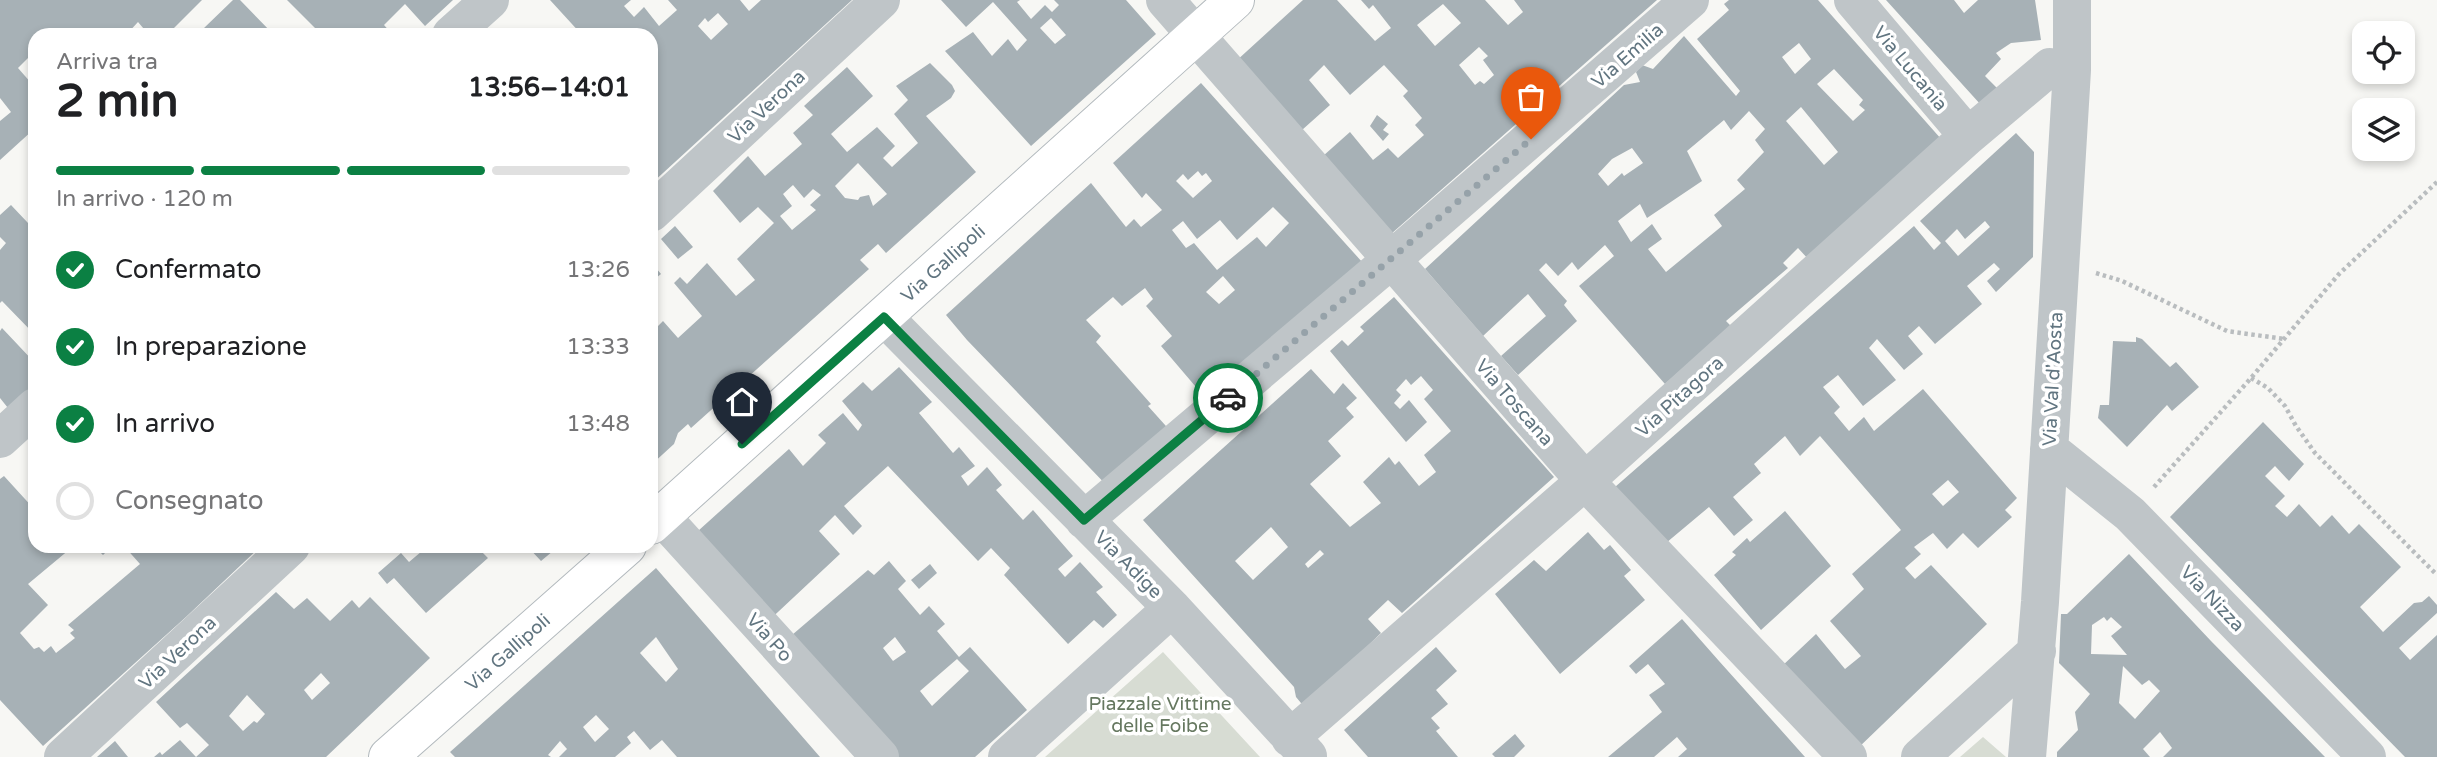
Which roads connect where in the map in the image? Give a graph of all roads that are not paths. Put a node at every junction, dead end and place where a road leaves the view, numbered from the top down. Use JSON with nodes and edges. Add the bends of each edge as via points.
{"nodes":[{"id":1,"x":490,"y":0,"type":"edge"},
{"id":2,"x":881,"y":0,"type":"edge"},
{"id":3,"x":1165,"y":0,"type":"edge"},
{"id":4,"x":1235,"y":0,"type":"edge"},
{"id":5,"x":1690,"y":0,"type":"edge"},
{"id":6,"x":1853,"y":0,"type":"edge"},
{"id":7,"x":2072,"y":0,"type":"edge"},
{"id":8,"x":459,"y":28,"type":"edge"},
{"id":9,"x":1196,"y":34,"type":"junction"},
{"id":10,"x":2072,"y":70,"type":"junction"},
{"id":11,"x":1968,"y":136,"type":"junction"},
{"id":12,"x":658,"y":206,"type":"edge"},
{"id":13,"x":1391,"y":260,"type":"junction"},
{"id":14,"x":884,"y":317,"type":"junction"},
{"id":15,"x":28,"y":413,"type":"edge"},
{"id":16,"x":0,"y":439,"type":"edge"},
{"id":17,"x":2049,"y":449,"type":"junction"},
{"id":18,"x":1585,"y":481,"type":"junction"},
{"id":19,"x":658,"y":519,"type":"edge"},
{"id":20,"x":1084,"y":520,"type":"junction"},
{"id":21,"x":658,"y":523,"type":"edge"},
{"id":22,"x":283,"y":553,"type":"edge"},
{"id":23,"x":620,"y":553,"type":"edge"},
{"id":24,"x":1172,"y":608,"type":"junction"},
{"id":25,"x":2037,"y":651,"type":"junction"},
{"id":26,"x":1300,"y":747,"type":"edge"},
{"id":27,"x":402,"y":753,"type":"edge"},
{"id":28,"x":63,"y":757,"type":"edge"},
{"id":29,"x":880,"y":757,"type":"edge"},
{"id":30,"x":1007,"y":757,"type":"edge"},
{"id":31,"x":1848,"y":757,"type":"edge"},
{"id":32,"x":1920,"y":757,"type":"edge"},
{"id":33,"x":2027,"y":757,"type":"edge"},
{"id":34,"x":2367,"y":757,"type":"edge"}],
"edges":[{"from":1,"to":8,"type":"street"},
{"from":2,"to":12,"type":"street","name":"Via Verona"},
{"from":3,"to":9,"type":"street","name":"Via Toscana"},
{"from":4,"to":9,"type":"main road","name":"Via Gallipoli"},
{"from":5,"to":13,"type":"street","name":"Via Emilia"},
{"from":6,"to":11,"type":"street","name":"Via Lucania"},
{"from":7,"to":10,"type":"street","name":"Via Val d'Aosta"},
{"from":9,"to":13,"type":"street","name":"Via Toscana"},
{"from":9,"to":14,"type":"main road","name":"Via Gallipoli"},
{"from":10,"to":11,"type":"street","name":"Via Pitagora","via":[[2050,67]]},
{"from":10,"to":17,"type":"street","name":"Via Val d'Aosta"},
{"from":11,"to":18,"type":"street","name":"Via Pitagora"},
{"from":13,"to":18,"type":"street","name":"Via Toscana"},
{"from":13,"to":20,"type":"street","name":"Via Emilia"},
{"from":14,"to":19,"type":"main road","name":"Via Gallipoli"},
{"from":14,"to":20,"type":"street","name":"Via Adige"},
{"from":15,"to":16,"type":"street"},
{"from":17,"to":25,"type":"street","name":"Via Val d'Aosta"},
{"from":17,"to":34,"type":"street","name":"Via Nizza","via":[[2130,514]]},
{"from":18,"to":26,"type":"street","name":"Via Pitagora"},
{"from":18,"to":31,"type":"street","name":"Via Toscana"},
{"from":20,"to":24,"type":"street","name":"Via Adige"},
{"from":21,"to":29,"type":"street","name":"Via Po"},
{"from":22,"to":28,"type":"street","name":"Via Verona"},
{"from":23,"to":27,"type":"main road","name":"Via Gallipoli"},
{"from":24,"to":26,"type":"street","name":"Via Adige"},
{"from":24,"to":30,"type":"street"},
{"from":25,"to":32,"type":"street"},
{"from":25,"to":33,"type":"street","name":"Via Val d'Aosta"}]}
